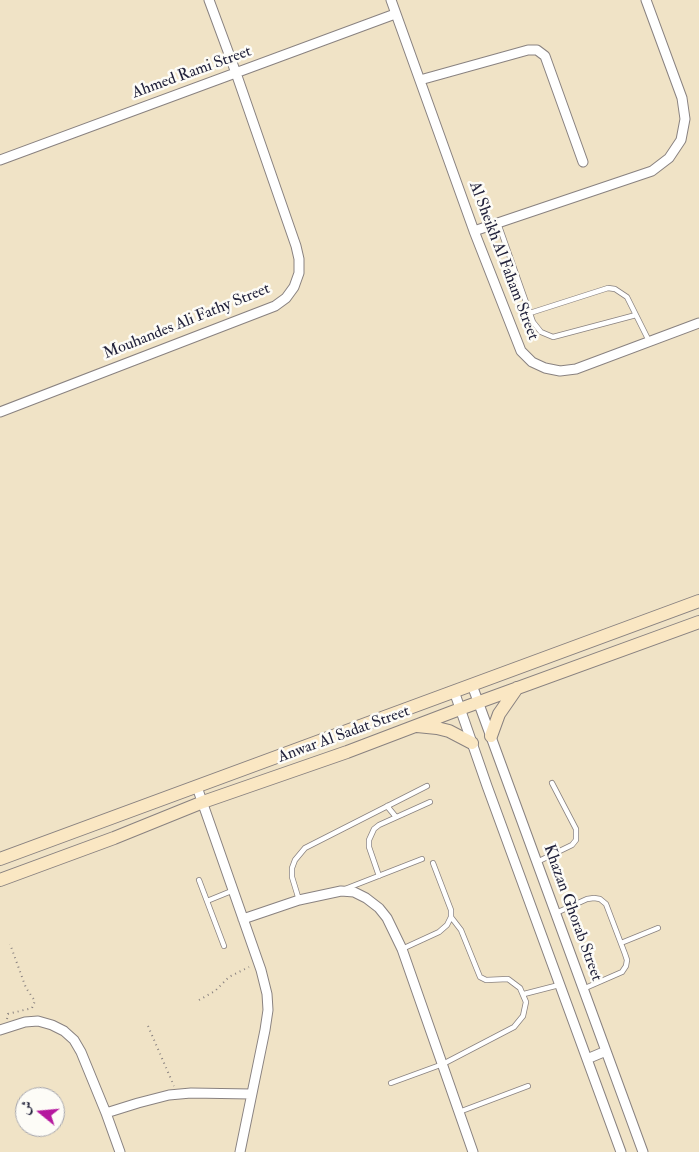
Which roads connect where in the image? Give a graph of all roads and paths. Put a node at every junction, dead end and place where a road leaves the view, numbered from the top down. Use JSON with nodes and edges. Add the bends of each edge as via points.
{"nodes":[{"id":1,"x":209,"y":0,"type":"edge"},
{"id":2,"x":391,"y":0,"type":"edge"},
{"id":3,"x":646,"y":0,"type":"edge"},
{"id":4,"x":395,"y":14,"type":"junction"},
{"id":5,"x":236,"y":73,"type":"junction"},
{"id":6,"x":420,"y":80,"type":"junction"},
{"id":7,"x":0,"y":160,"type":"edge"},
{"id":8,"x":582,"y":162,"type":"dead end"},
{"id":9,"x":498,"y":223,"type":"junction"},
{"id":10,"x":474,"y":231,"type":"junction"},
{"id":11,"x":530,"y":313,"type":"junction"},
{"id":12,"x":636,"y":314,"type":"junction"},
{"id":13,"x":699,"y":323,"type":"edge"},
{"id":14,"x":649,"y":342,"type":"junction"},
{"id":15,"x":0,"y":412,"type":"edge"},
{"id":16,"x":699,"y":601,"type":"edge"},
{"id":17,"x":699,"y":622,"type":"edge"},
{"id":18,"x":472,"y":685,"type":"junction"},
{"id":19,"x":517,"y":688,"type":"junction"},
{"id":20,"x":454,"y":691,"type":"junction"},
{"id":21,"x":479,"y":702,"type":"junction"},
{"id":22,"x":460,"y":709,"type":"junction"},
{"id":23,"x":415,"y":726,"type":"junction"},
{"id":24,"x":491,"y":736,"type":"junction"},
{"id":25,"x":472,"y":743,"type":"junction"},
{"id":26,"x":552,"y":783,"type":"dead end"},
{"id":27,"x":197,"y":786,"type":"junction"},
{"id":28,"x":428,"y":786,"type":"dead end"},
{"id":29,"x":203,"y":802,"type":"junction"},
{"id":30,"x":430,"y":802,"type":"dead end"},
{"id":31,"x":387,"y":806,"type":"junction"},
{"id":32,"x":396,"y":817,"type":"junction"},
{"id":33,"x":0,"y":859,"type":"edge"},
{"id":34,"x":422,"y":859,"type":"dead end"},
{"id":35,"x":537,"y":862,"type":"junction"},
{"id":36,"x":433,"y":863,"type":"dead end"},
{"id":37,"x":379,"y":876,"type":"junction"},
{"id":38,"x":0,"y":880,"type":"edge"},
{"id":39,"x":199,"y":880,"type":"dead end"},
{"id":40,"x":234,"y":890,"type":"junction"},
{"id":41,"x":341,"y":890,"type":"junction"},
{"id":42,"x":299,"y":900,"type":"junction"},
{"id":43,"x":207,"y":901,"type":"junction"},
{"id":44,"x":556,"y":913,"type":"junction"},
{"id":45,"x":451,"y":917,"type":"junction"},
{"id":46,"x":243,"y":918,"type":"junction"},
{"id":47,"x":658,"y":928,"type":"dead end"},
{"id":48,"x":621,"y":943,"type":"junction"},
{"id":49,"x":10,"y":944,"type":"dead end"},
{"id":50,"x":224,"y":946,"type":"dead end"},
{"id":51,"x":402,"y":949,"type":"junction"},
{"id":52,"x":258,"y":963,"type":"junction"},
{"id":53,"x":559,"y":985,"type":"junction"},
{"id":54,"x":583,"y":989,"type":"junction"},
{"id":55,"x":524,"y":994,"type":"junction"},
{"id":56,"x":199,"y":1000,"type":"dead end"},
{"id":57,"x":6,"y":1017,"type":"dead end"},
{"id":58,"x":148,"y":1026,"type":"dead end"},
{"id":59,"x":0,"y":1030,"type":"edge"},
{"id":60,"x":606,"y":1051,"type":"junction"},
{"id":61,"x":587,"y":1059,"type":"junction"},
{"id":62,"x":443,"y":1064,"type":"junction"},
{"id":63,"x":174,"y":1084,"type":"dead end"},
{"id":64,"x":391,"y":1084,"type":"dead end"},
{"id":65,"x":528,"y":1086,"type":"dead end"},
{"id":66,"x":251,"y":1094,"type":"junction"},
{"id":67,"x":459,"y":1112,"type":"junction"},
{"id":68,"x":106,"y":1113,"type":"junction"},
{"id":69,"x":120,"y":1152,"type":"edge"},
{"id":70,"x":240,"y":1152,"type":"edge"},
{"id":71,"x":473,"y":1152,"type":"edge"},
{"id":72,"x":621,"y":1152,"type":"edge"},
{"id":73,"x":643,"y":1152,"type":"edge"}],
"edges":[{"from":1,"to":5,"type":"street","name":"Mouhandes Ali Fathy Street"},
{"from":2,"to":4,"type":"street","name":"Al Sheikh Al Faham Street"},
{"from":3,"to":9,"type":"street","via":[[682,98],[685,119],[681,140],[669,158],[652,171]]},
{"from":4,"to":5,"type":"street","name":"Ahmed Rami Street"},
{"from":4,"to":6,"type":"street","name":"Al Sheikh Al Faham Street"},
{"from":5,"to":7,"type":"street","name":"Ahmed Rami Street"},
{"from":5,"to":15,"type":"street","name":"Mouhandes Ali Fathy Street","via":[[299,259],[299,273],[286,298],[275,306]]},
{"from":6,"to":8,"type":"street","via":[[537,50],[545,56]]},
{"from":6,"to":10,"type":"street","name":"Al Sheikh Al Faham Street"},
{"from":9,"to":10,"type":"street"},
{"from":9,"to":11,"type":"lane"},
{"from":10,"to":14,"type":"street","name":"Al Sheikh Al Faham Street","via":[[520,351],[532,362],[560,371],[576,369]]},
{"from":11,"to":12,"type":"lane","via":[[536,327],[554,337]]},
{"from":11,"to":12,"type":"lane","via":[[608,288],[627,297]]},
{"from":12,"to":14,"type":"lane"},
{"from":13,"to":14,"type":"street","name":"Al Sheikh Al Faham Street"},
{"from":16,"to":18,"type":"street","name":"Anwar Al Sadat Street"},
{"from":17,"to":19,"type":"street","name":"Anwar Al Sadat Street"},
{"from":18,"to":20,"type":"street","name":"Anwar Al Sadat Street"},
{"from":18,"to":21,"type":"street","name":"Khazan Ghorab Street"},
{"from":19,"to":21,"type":"street","name":"Anwar Al Sadat Street"},
{"from":19,"to":24,"type":"street","via":[[499,714]]},
{"from":20,"to":22,"type":"street"},
{"from":20,"to":27,"type":"street","name":"Anwar Al Sadat Street"},
{"from":21,"to":22,"type":"street","name":"Anwar Al Sadat Street"},
{"from":21,"to":24,"type":"street","name":"Khazan Ghorab Street"},
{"from":22,"to":23,"type":"street","name":"Anwar Al Sadat Street"},
{"from":22,"to":25,"type":"street"},
{"from":23,"to":25,"type":"street","via":[[449,731]]},
{"from":23,"to":29,"type":"street","name":"Anwar Al Sadat Street"},
{"from":24,"to":35,"type":"street","name":"Khazan Ghorab Street"},
{"from":25,"to":53,"type":"street"},
{"from":26,"to":35,"type":"lane","via":[[576,829],[576,840]]},
{"from":27,"to":29,"type":"street"},
{"from":27,"to":33,"type":"street","name":"Anwar Al Sadat Street"},
{"from":28,"to":31,"type":"lane"},
{"from":29,"to":38,"type":"street","name":"Anwar Al Sadat Street"},
{"from":29,"to":40,"type":"street"},
{"from":30,"to":32,"type":"lane"},
{"from":31,"to":32,"type":"lane"},
{"from":31,"to":42,"type":"lane","via":[[299,853],[292,876]]},
{"from":32,"to":37,"type":"lane","via":[[379,825],[371,834],[369,847]]},
{"from":34,"to":37,"type":"lane"},
{"from":35,"to":44,"type":"street","name":"Khazan Ghorab Street"},
{"from":36,"to":45,"type":"lane"},
{"from":37,"to":41,"type":"lane"},
{"from":39,"to":43,"type":"lane"},
{"from":40,"to":43,"type":"lane"},
{"from":40,"to":46,"type":"street"},
{"from":41,"to":42,"type":"street"},
{"from":41,"to":51,"type":"street","via":[[354,892],[379,908],[388,918]]},
{"from":42,"to":46,"type":"street"},
{"from":43,"to":50,"type":"lane"},
{"from":44,"to":48,"type":"lane","via":[[587,899],[600,899],[606,904]]},
{"from":44,"to":54,"type":"street","name":"Khazan Ghorab Street"},
{"from":45,"to":51,"type":"lane","via":[[440,932]]},
{"from":45,"to":55,"type":"lane","via":[[461,930],[480,977],[508,980]]},
{"from":46,"to":52,"type":"street"},
{"from":47,"to":48,"type":"lane"},
{"from":48,"to":54,"type":"lane","via":[[627,960],[622,972]]},
{"from":49,"to":57,"type":"path","via":[[26,988],[35,1001],[32,1008]]},
{"from":51,"to":62,"type":"street"},
{"from":52,"to":56,"type":"path","via":[[229,977],[215,991]]},
{"from":52,"to":66,"type":"street","via":[[268,1010]]},
{"from":53,"to":55,"type":"lane"},
{"from":53,"to":61,"type":"street"},
{"from":54,"to":60,"type":"street","name":"Khazan Ghorab Street"},
{"from":55,"to":62,"type":"lane","via":[[526,1009],[520,1022]]},
{"from":58,"to":63,"type":"path"},
{"from":59,"to":68,"type":"street","via":[[25,1022],[38,1022],[64,1031],[81,1052]]},
{"from":60,"to":61,"type":"street"},
{"from":60,"to":73,"type":"street","name":"Khazan Ghorab Street"},
{"from":61,"to":72,"type":"street"},
{"from":62,"to":64,"type":"lane"},
{"from":62,"to":67,"type":"street"},
{"from":65,"to":67,"type":"lane"},
{"from":66,"to":68,"type":"street","via":[[169,1095]]},
{"from":66,"to":70,"type":"street"},
{"from":67,"to":71,"type":"street"},
{"from":68,"to":69,"type":"street"}]}
